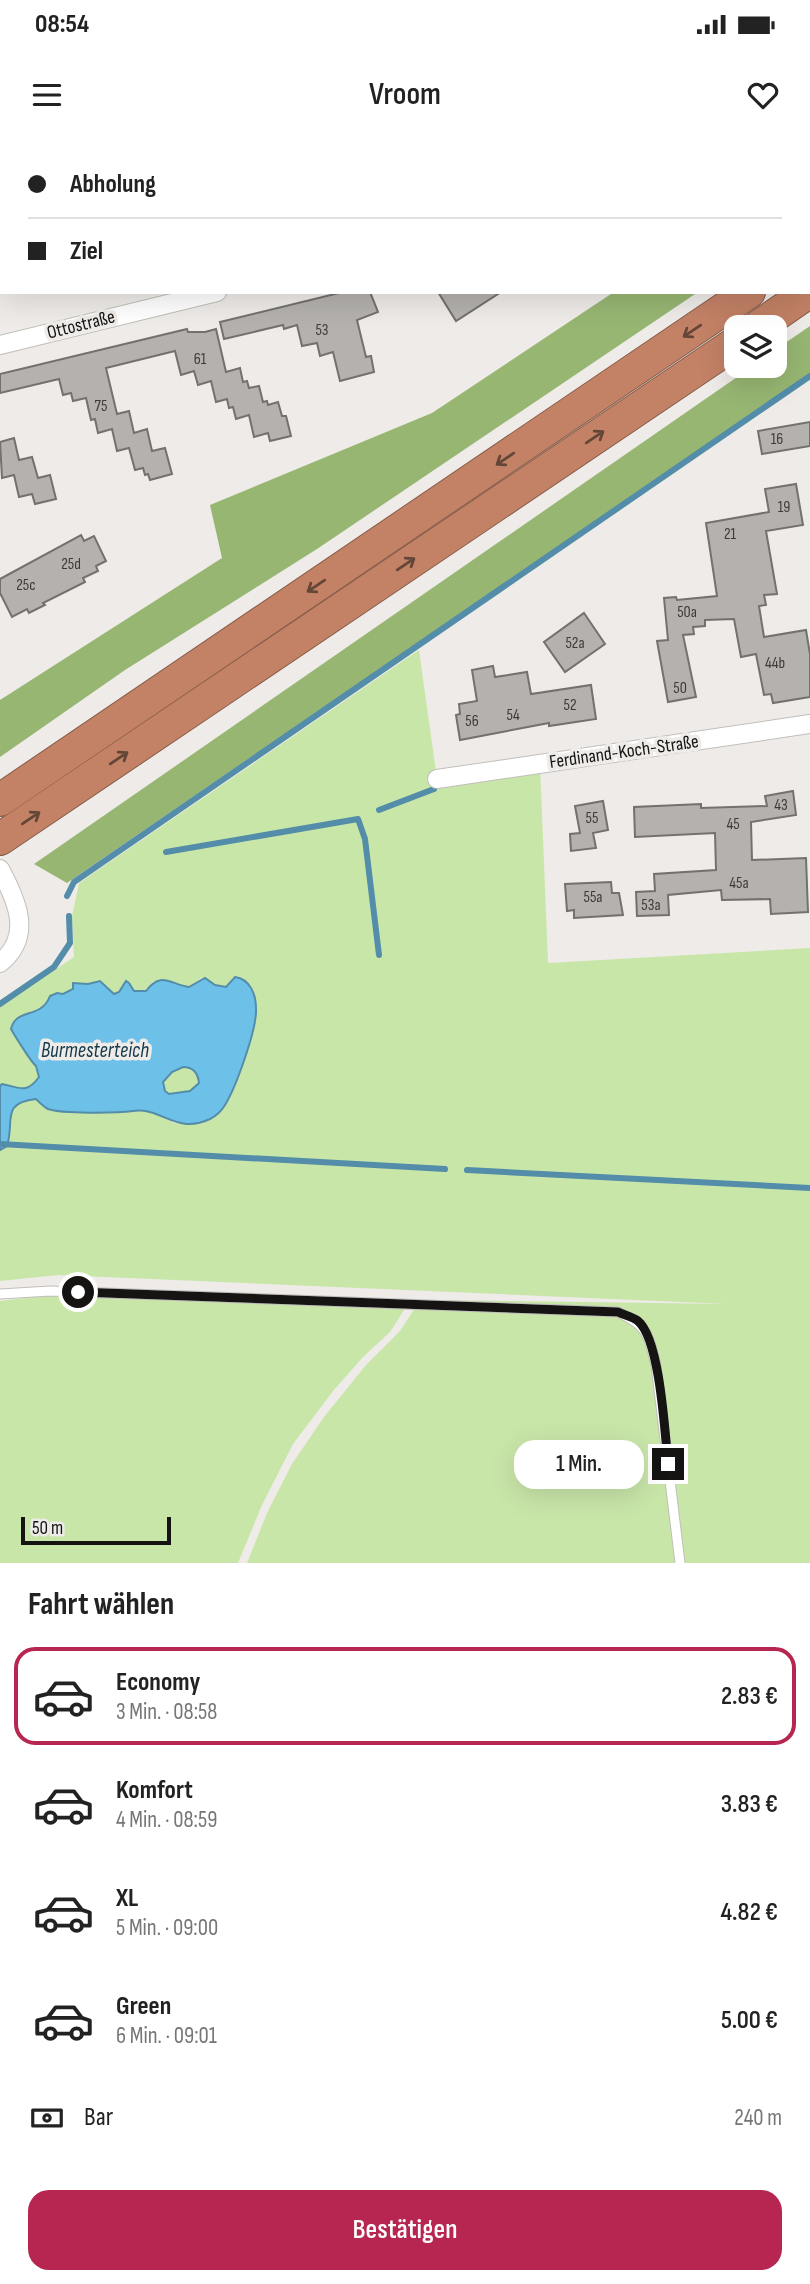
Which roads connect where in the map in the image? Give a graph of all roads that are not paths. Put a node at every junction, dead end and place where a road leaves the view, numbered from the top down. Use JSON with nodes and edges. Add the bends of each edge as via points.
{"nodes":[{"id":1,"x":201,"y":294,"type":"edge"},
{"id":2,"x":746,"y":294,"type":"edge"},
{"id":3,"x":806,"y":294,"type":"edge"},
{"id":4,"x":161,"y":299,"type":"edge"},
{"id":5,"x":775,"y":315,"type":"edge"},
{"id":6,"x":0,"y":345,"type":"edge"},
{"id":7,"x":724,"y":351,"type":"edge"},
{"id":8,"x":810,"y":724,"type":"edge"},
{"id":9,"x":437,"y":779,"type":"dead end"},
{"id":10,"x":0,"y":800,"type":"edge"},
{"id":11,"x":0,"y":839,"type":"edge"},
{"id":12,"x":0,"y":869,"type":"edge"},
{"id":13,"x":0,"y":963,"type":"edge"},
{"id":14,"x":0,"y":1294,"type":"edge"},
{"id":15,"x":680,"y":1563,"type":"edge"}],
"edges":[{"from":1,"to":4,"type":"street","name":"Ottostraße"},
{"from":2,"to":10,"type":"highway","one_way":true},
{"from":3,"to":5,"type":"highway"},
{"from":4,"to":6,"type":"street","name":"Ottostraße"},
{"from":11,"to":7,"type":"highway","one_way":true},
{"from":8,"to":9,"type":"street","name":"Ferdinand-Koch-Straße"},
{"from":12,"to":13,"type":"street","via":[[16,899],[20,931]]},
{"from":14,"to":15,"type":"lane","via":[[64,1291],[618,1312],[638,1322],[648,1335],[656,1365]]}]}
